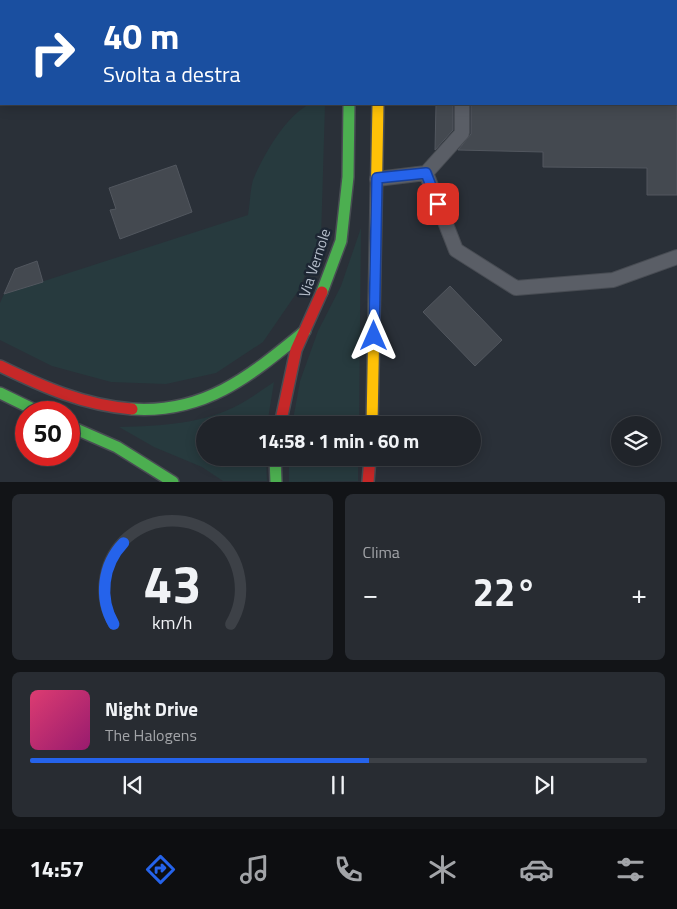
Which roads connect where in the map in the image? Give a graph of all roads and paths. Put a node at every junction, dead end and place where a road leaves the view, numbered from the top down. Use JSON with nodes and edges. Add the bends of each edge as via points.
{"nodes":[{"id":1,"x":349,"y":105,"type":"edge"},
{"id":2,"x":378,"y":105,"type":"edge"},
{"id":3,"x":462,"y":105,"type":"edge"},
{"id":4,"x":426,"y":173,"type":"junction"},
{"id":5,"x":377,"y":178,"type":"junction"},
{"id":6,"x":677,"y":257,"type":"edge"},
{"id":7,"x":305,"y":331,"type":"junction"},
{"id":8,"x":0,"y":366,"type":"edge"},
{"id":9,"x":0,"y":392,"type":"edge"},
{"id":10,"x":18,"y":401,"type":"edge"},
{"id":11,"x":282,"y":416,"type":"edge"},
{"id":12,"x":372,"y":416,"type":"edge"},
{"id":13,"x":80,"y":431,"type":"edge"},
{"id":14,"x":276,"y":466,"type":"edge"},
{"id":15,"x":369,"y":466,"type":"edge"},
{"id":16,"x":173,"y":482,"type":"edge"},
{"id":17,"x":276,"y":482,"type":"edge"},
{"id":18,"x":368,"y":482,"type":"edge"}],
"edges":[{"from":1,"to":7,"type":"main road","name":"Via Vernole","via":[[348,177],[341,241]]},
{"from":2,"to":5,"type":"main road"},
{"from":3,"to":4,"type":"lane","via":[[462,133]]},
{"from":4,"to":5,"type":"lane"},
{"from":4,"to":6,"type":"lane","via":[[456,250],[516,288],[613,280]]},
{"from":5,"to":12,"type":"main road"},
{"from":7,"to":8,"type":"main road","via":[[221,392],[178,407],[124,409],[58,394]]},
{"from":7,"to":11,"type":"main road","name":"Via Vernole","via":[[296,350]]},
{"from":9,"to":10,"type":"main road"},
{"from":13,"to":16,"type":"main road","via":[[117,447]]},
{"from":14,"to":17,"type":"main road"},
{"from":15,"to":18,"type":"main road"}]}
